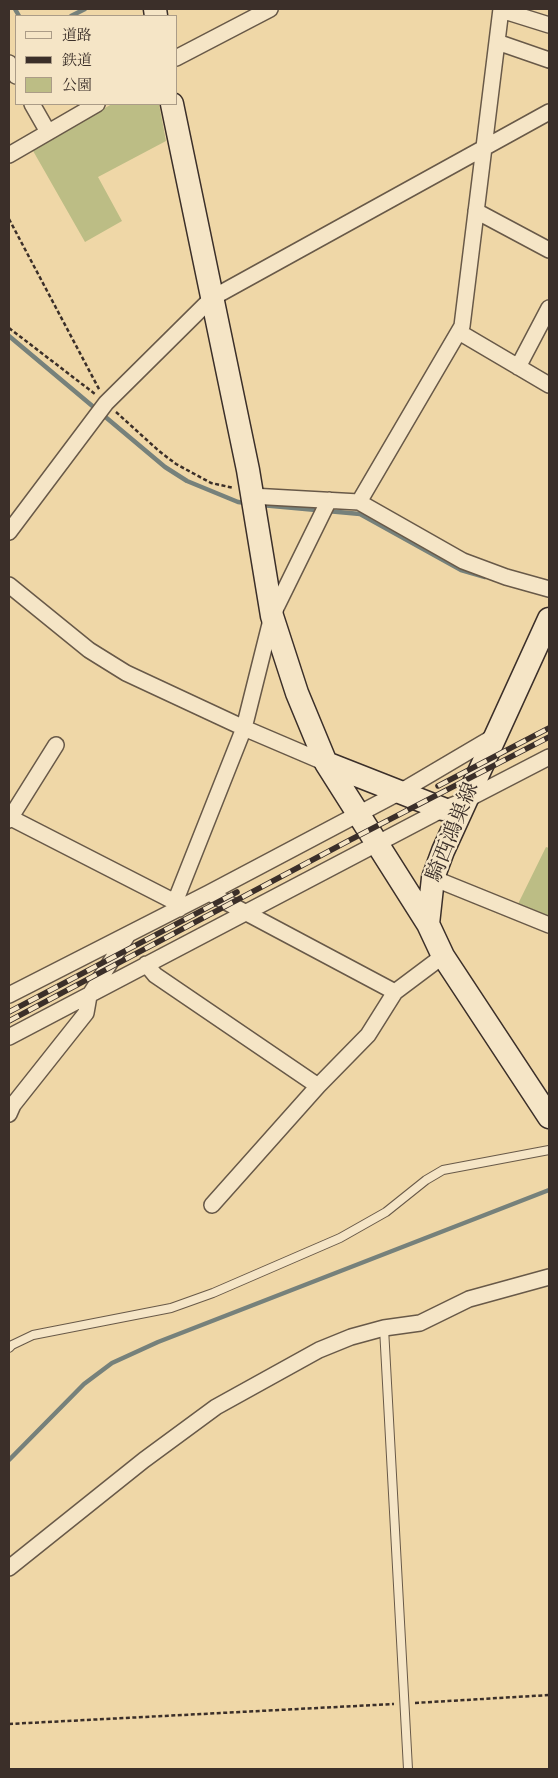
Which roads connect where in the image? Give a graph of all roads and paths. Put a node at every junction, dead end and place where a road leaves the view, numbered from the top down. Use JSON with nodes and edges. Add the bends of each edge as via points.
{"nodes":[{"id":1,"x":270,"y":9,"type":"edge"},
{"id":2,"x":501,"y":10,"type":"edge"},
{"id":3,"x":549,"y":25,"type":"edge"},
{"id":4,"x":498,"y":42,"type":"junction"},
{"id":5,"x":178,"y":57,"type":"edge"},
{"id":6,"x":549,"y":60,"type":"edge"},
{"id":7,"x":9,"y":63,"type":"edge"},
{"id":8,"x":15,"y":74,"type":"edge"},
{"id":9,"x":33,"y":105,"type":"edge"},
{"id":10,"x":95,"y":105,"type":"edge"},
{"id":11,"x":172,"y":105,"type":"edge"},
{"id":12,"x":549,"y":112,"type":"edge"},
{"id":13,"x":48,"y":132,"type":"junction"},
{"id":14,"x":483,"y":150,"type":"junction"},
{"id":15,"x":9,"y":154,"type":"edge"},
{"id":16,"x":476,"y":211,"type":"junction"},
{"id":17,"x":9,"y":219,"type":"edge"},
{"id":18,"x":549,"y":250,"type":"edge"},
{"id":19,"x":212,"y":298,"type":"junction"},
{"id":20,"x":549,"y":308,"type":"edge"},
{"id":21,"x":9,"y":328,"type":"edge"},
{"id":22,"x":459,"y":332,"type":"junction"},
{"id":23,"x":518,"y":367,"type":"junction"},
{"id":24,"x":549,"y":385,"type":"edge"},
{"id":25,"x":106,"y":403,"type":"junction"},
{"id":26,"x":251,"y":492,"type":"junction"},
{"id":27,"x":329,"y":500,"type":"junction"},
{"id":28,"x":359,"y":502,"type":"junction"},
{"id":29,"x":9,"y":532,"type":"edge"},
{"id":30,"x":9,"y":585,"type":"edge"},
{"id":31,"x":549,"y":588,"type":"edge"},
{"id":32,"x":272,"y":616,"type":"junction"},
{"id":33,"x":549,"y":619,"type":"edge"},
{"id":34,"x":244,"y":728,"type":"junction"},
{"id":35,"x":496,"y":735,"type":"junction"},
{"id":36,"x":56,"y":745,"type":"dead end"},
{"id":37,"x":549,"y":757,"type":"edge"},
{"id":38,"x":326,"y":763,"type":"junction"},
{"id":39,"x":400,"y":792,"type":"junction"},
{"id":40,"x":466,"y":800,"type":"junction"},
{"id":41,"x":443,"y":809,"type":"junction"},
{"id":42,"x":357,"y":814,"type":"junction"},
{"id":43,"x":9,"y":819,"type":"edge"},
{"id":44,"x":377,"y":844,"type":"junction"},
{"id":45,"x":434,"y":878,"type":"junction"},
{"id":46,"x":209,"y":893,"type":"junction"},
{"id":47,"x":177,"y":905,"type":"junction"},
{"id":48,"x":246,"y":914,"type":"junction"},
{"id":49,"x":428,"y":924,"type":"junction"},
{"id":50,"x":549,"y":925,"type":"edge"},
{"id":51,"x":128,"y":935,"type":"junction"},
{"id":52,"x":443,"y":956,"type":"junction"},
{"id":53,"x":146,"y":964,"type":"junction"},
{"id":54,"x":396,"y":992,"type":"junction"},
{"id":55,"x":9,"y":995,"type":"edge"},
{"id":56,"x":89,"y":996,"type":"junction"},
{"id":57,"x":9,"y":1037,"type":"edge"},
{"id":58,"x":318,"y":1086,"type":"junction"},
{"id":59,"x":10,"y":1107,"type":"edge"},
{"id":60,"x":549,"y":1117,"type":"edge"},
{"id":61,"x":549,"y":1150,"type":"edge"},
{"id":62,"x":212,"y":1205,"type":"dead end"},
{"id":63,"x":549,"y":1277,"type":"edge"},
{"id":64,"x":384,"y":1328,"type":"junction"},
{"id":65,"x":9,"y":1348,"type":"edge"},
{"id":66,"x":9,"y":1568,"type":"edge"},
{"id":67,"x":549,"y":1695,"type":"edge"},
{"id":68,"x":405,"y":1704,"type":"junction"},
{"id":69,"x":9,"y":1724,"type":"edge"},
{"id":70,"x":408,"y":1769,"type":"edge"}],
"edges":[{"from":1,"to":5,"type":"street"},
{"from":2,"to":3,"type":"street"},
{"from":2,"to":4,"type":"street"},
{"from":4,"to":6,"type":"street"},
{"from":4,"to":14,"type":"street"},
{"from":7,"to":8,"type":"street"},
{"from":9,"to":13,"type":"street"},
{"from":10,"to":13,"type":"street"},
{"from":11,"to":19,"type":"street"},
{"from":12,"to":14,"type":"street"},
{"from":13,"to":15,"type":"street"},
{"from":14,"to":16,"type":"street"},
{"from":14,"to":19,"type":"street"},
{"from":16,"to":18,"type":"street"},
{"from":16,"to":22,"type":"street"},
{"from":17,"to":25,"type":"path"},
{"from":19,"to":25,"type":"street"},
{"from":19,"to":26,"type":"street"},
{"from":20,"to":23,"type":"street"},
{"from":21,"to":25,"type":"path"},
{"from":22,"to":23,"type":"street"},
{"from":22,"to":28,"type":"street"},
{"from":23,"to":24,"type":"street"},
{"from":25,"to":26,"type":"path","via":[[176,464],[212,483]]},
{"from":25,"to":29,"type":"street"},
{"from":26,"to":27,"type":"street"},
{"from":26,"to":32,"type":"street"},
{"from":27,"to":28,"type":"street"},
{"from":27,"to":32,"type":"street"},
{"from":28,"to":31,"type":"street","via":[[463,561]]},
{"from":30,"to":34,"type":"street","via":[[89,650],[126,674]]},
{"from":32,"to":34,"type":"street"},
{"from":32,"to":38,"type":"street","via":[[297,693]]},
{"from":33,"to":35,"type":"street","name":"騎西鴻巣線"},
{"from":34,"to":38,"type":"street"},
{"from":34,"to":47,"type":"street"},
{"from":35,"to":39,"type":"street"},
{"from":35,"to":40,"type":"street","name":"騎西鴻巣線"},
{"from":36,"to":43,"type":"street"},
{"from":37,"to":40,"type":"street"},
{"from":38,"to":39,"type":"street"},
{"from":38,"to":42,"type":"street"},
{"from":39,"to":41,"type":"street"},
{"from":39,"to":42,"type":"street"},
{"from":40,"to":41,"type":"street"},
{"from":40,"to":45,"type":"street","name":"騎西鴻巣線"},
{"from":41,"to":44,"type":"street"},
{"from":42,"to":44,"type":"street"},
{"from":42,"to":46,"type":"street"},
{"from":43,"to":47,"type":"street"},
{"from":44,"to":48,"type":"street"},
{"from":44,"to":49,"type":"street"},
{"from":45,"to":49,"type":"street","name":"騎西鴻巣線"},
{"from":45,"to":50,"type":"street"},
{"from":46,"to":47,"type":"street"},
{"from":46,"to":48,"type":"street"},
{"from":47,"to":51,"type":"street"},
{"from":48,"to":53,"type":"street"},
{"from":48,"to":54,"type":"street"},
{"from":49,"to":52,"type":"street"},
{"from":51,"to":55,"type":"street"},
{"from":51,"to":56,"type":"street"},
{"from":52,"to":54,"type":"street"},
{"from":52,"to":60,"type":"street"},
{"from":53,"to":56,"type":"street"},
{"from":53,"to":58,"type":"street","via":[[155,975]]},
{"from":54,"to":58,"type":"street","via":[[368,1035]]},
{"from":56,"to":57,"type":"street"},
{"from":56,"to":59,"type":"street","via":[[86,1013]]},
{"from":58,"to":62,"type":"street"},
{"from":61,"to":65,"type":"lane","via":[[443,1170],[386,1212],[340,1238],[213,1293],[171,1308],[33,1335]]},
{"from":63,"to":64,"type":"street","via":[[469,1299],[420,1323]]},
{"from":64,"to":66,"type":"street","via":[[320,1350],[216,1406]]},
{"from":64,"to":68,"type":"lane"},
{"from":67,"to":68,"type":"path"},
{"from":68,"to":69,"type":"path"},
{"from":68,"to":70,"type":"lane"}]}
